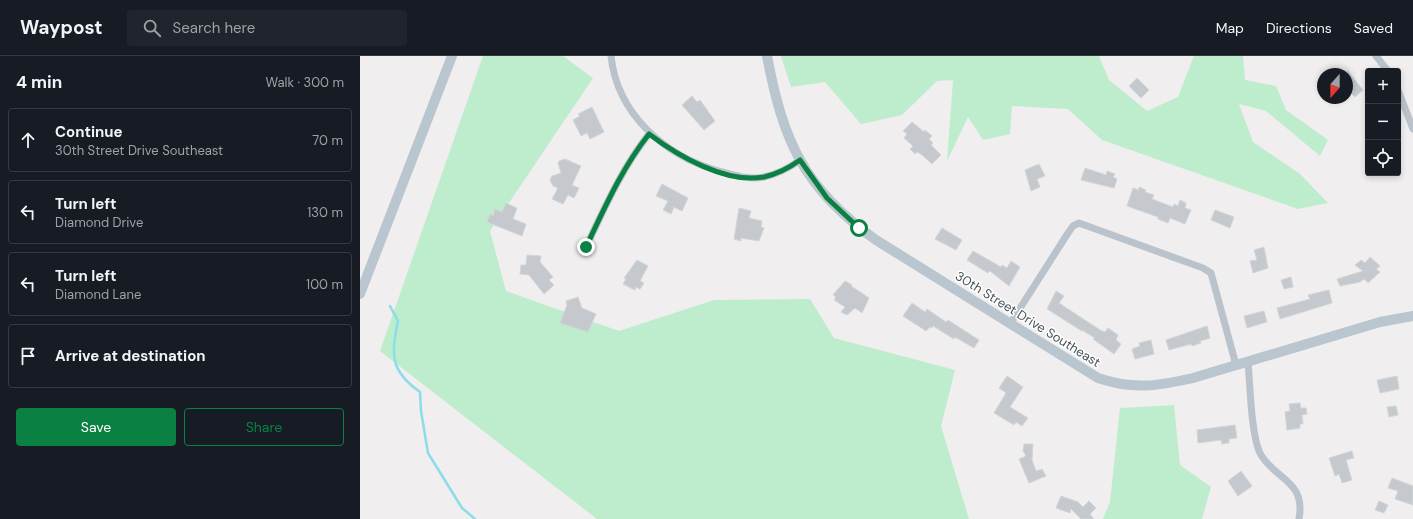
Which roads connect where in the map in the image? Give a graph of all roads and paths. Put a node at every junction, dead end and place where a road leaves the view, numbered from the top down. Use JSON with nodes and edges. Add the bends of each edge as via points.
{"nodes":[{"id":1,"x":452,"y":56,"type":"edge"},
{"id":2,"x":611,"y":56,"type":"edge"},
{"id":3,"x":767,"y":56,"type":"edge"},
{"id":4,"x":1376,"y":56,"type":"edge"},
{"id":5,"x":1386,"y":68,"type":"edge"},
{"id":6,"x":1401,"y":98,"type":"edge"},
{"id":7,"x":1413,"y":129,"type":"edge"},
{"id":8,"x":649,"y":134,"type":"junction"},
{"id":9,"x":800,"y":160,"type":"junction"},
{"id":10,"x":586,"y":247,"type":"dead end"},
{"id":11,"x":360,"y":294,"type":"edge"},
{"id":12,"x":1413,"y":316,"type":"edge"},
{"id":13,"x":1010,"y":324,"type":"junction"},
{"id":14,"x":1248,"y":361,"type":"junction"},
{"id":15,"x":1236,"y":365,"type":"junction"},
{"id":16,"x":1298,"y":519,"type":"edge"}],
"edges":[{"from":1,"to":11,"type":"main road"},
{"from":2,"to":8,"type":"street","via":[[620,90],[633,114]]},
{"from":3,"to":9,"type":"main road","name":"30th Street Drive Southeast","via":[[778,110]]},
{"from":4,"to":5,"type":"street"},
{"from":6,"to":7,"type":"street"},
{"from":8,"to":9,"type":"street","via":[[684,158],[738,177],[763,177],[786,169]]},
{"from":8,"to":10,"type":"street","via":[[617,181]]},
{"from":9,"to":13,"type":"main road","name":"30th Street Drive Southeast","via":[[827,198],[859,228]]},
{"from":12,"to":14,"type":"main road","name":"30th Street Drive Southeast","via":[[1380,322]]},
{"from":13,"to":15,"type":"main road","name":"30th Street Drive Southeast","via":[[1098,378],[1119,384],[1161,385]]},
{"from":13,"to":15,"type":"street","via":[[1068,233],[1079,223],[1211,273]]},
{"from":14,"to":15,"type":"main road","name":"30th Street Drive Southeast"},
{"from":14,"to":16,"type":"street","via":[[1256,443],[1261,456],[1294,487],[1301,506]]}]}
